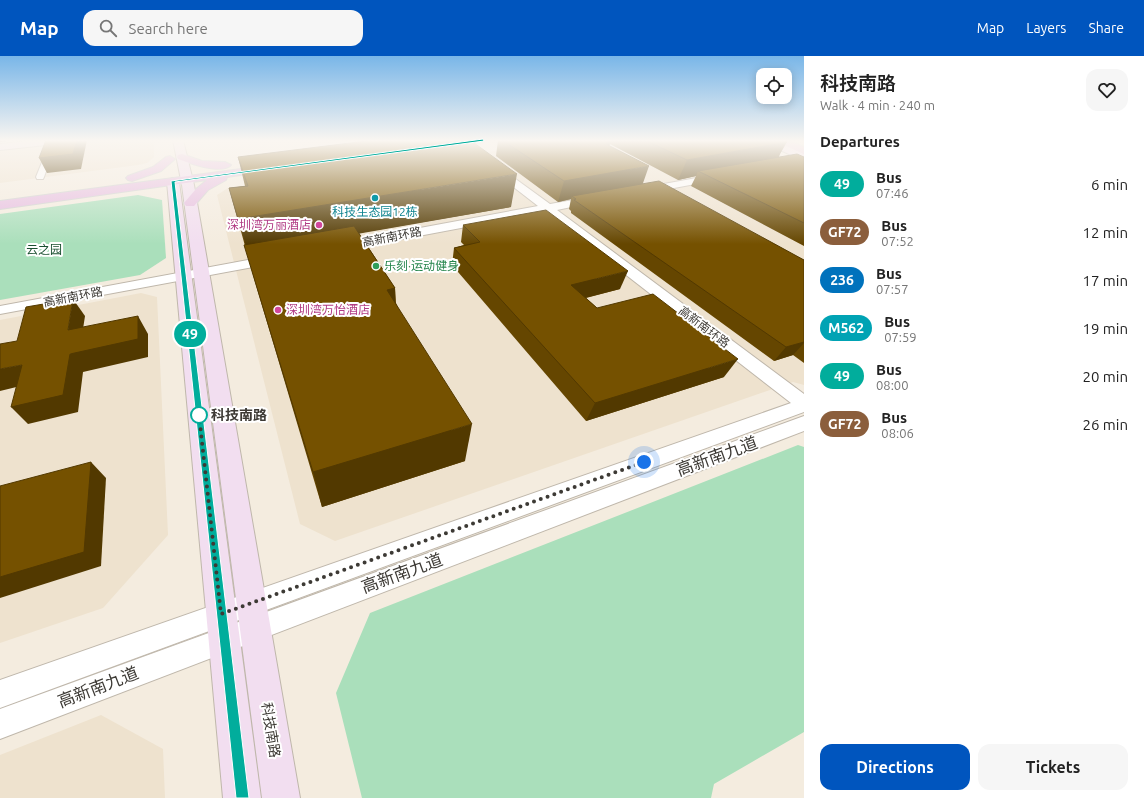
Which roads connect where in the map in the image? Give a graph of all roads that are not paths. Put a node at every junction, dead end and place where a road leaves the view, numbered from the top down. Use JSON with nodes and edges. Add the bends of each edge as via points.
{"nodes":[{"id":1,"x":144,"y":175,"type":"edge"},
{"id":2,"x":176,"y":175,"type":"edge"},
{"id":3,"x":181,"y":175,"type":"edge"},
{"id":4,"x":216,"y":175,"type":"edge"},
{"id":5,"x":229,"y":175,"type":"edge"},
{"id":6,"x":234,"y":175,"type":"edge"},
{"id":7,"x":504,"y":175,"type":"edge"},
{"id":8,"x":725,"y":175,"type":"edge"},
{"id":9,"x":180,"y":185,"type":"junction"},
{"id":10,"x":115,"y":186,"type":"junction"},
{"id":11,"x":632,"y":192,"type":"edge"},
{"id":12,"x":0,"y":197,"type":"edge"},
{"id":13,"x":609,"y":197,"type":"edge"},
{"id":14,"x":0,"y":205,"type":"edge"},
{"id":15,"x":548,"y":208,"type":"junction"},
{"id":16,"x":323,"y":250,"type":"edge"},
{"id":17,"x":284,"y":257,"type":"edge"},
{"id":18,"x":192,"y":275,"type":"junction"},
{"id":19,"x":0,"y":310,"type":"edge"},
{"id":20,"x":804,"y":404,"type":"edge"},
{"id":21,"x":804,"y":423,"type":"edge"},
{"id":22,"x":251,"y":604,"type":"junction"},
{"id":23,"x":222,"y":627,"type":"junction"},
{"id":24,"x":255,"y":628,"type":"junction"},
{"id":25,"x":0,"y":694,"type":"edge"},
{"id":26,"x":0,"y":724,"type":"edge"},
{"id":27,"x":242,"y":798,"type":"edge"},
{"id":28,"x":281,"y":798,"type":"edge"}],
"edges":[{"from":1,"to":10,"type":"main road","name":"科技南路"},
{"from":2,"to":9,"type":"main road","name":"科技南路"},
{"from":3,"to":9,"type":"main road","name":"科技南路"},
{"from":4,"to":9,"type":"main road"},
{"from":5,"to":9,"type":"main road"},
{"from":6,"to":9,"type":"main road","via":[[209,183],[199,191]]},
{"from":7,"to":15,"type":"street","name":"高新南环路"},
{"from":8,"to":11,"type":"street"},
{"from":9,"to":10,"type":"main road"},
{"from":9,"to":10,"type":"main road","via":[[167,194]]},
{"from":9,"to":18,"type":"main road","name":"科技南路"},
{"from":10,"to":12,"type":"main road"},
{"from":10,"to":14,"type":"main road"},
{"from":13,"to":15,"type":"street"},
{"from":15,"to":16,"type":"street","name":"高新南环路"},
{"from":15,"to":20,"type":"street","name":"高新南环路"},
{"from":17,"to":18,"type":"street","name":"高新南环路"},
{"from":18,"to":19,"type":"street","name":"高新南环路"},
{"from":18,"to":22,"type":"main road","name":"科技南路"},
{"from":18,"to":23,"type":"main road","name":"科技南路"},
{"from":20,"to":22,"type":"street","name":"高新南九道"},
{"from":21,"to":24,"type":"street","name":"高新南九道"},
{"from":22,"to":23,"type":"street","name":"高新南九道"},
{"from":22,"to":24,"type":"main road","name":"科技南路"},
{"from":23,"to":24,"type":"street","name":"高新南九道"},
{"from":23,"to":25,"type":"street","name":"高新南九道"},
{"from":23,"to":26,"type":"street","name":"高新南九道"},
{"from":23,"to":27,"type":"main road","name":"科技南路"},
{"from":24,"to":28,"type":"main road","name":"科技南路"}]}
